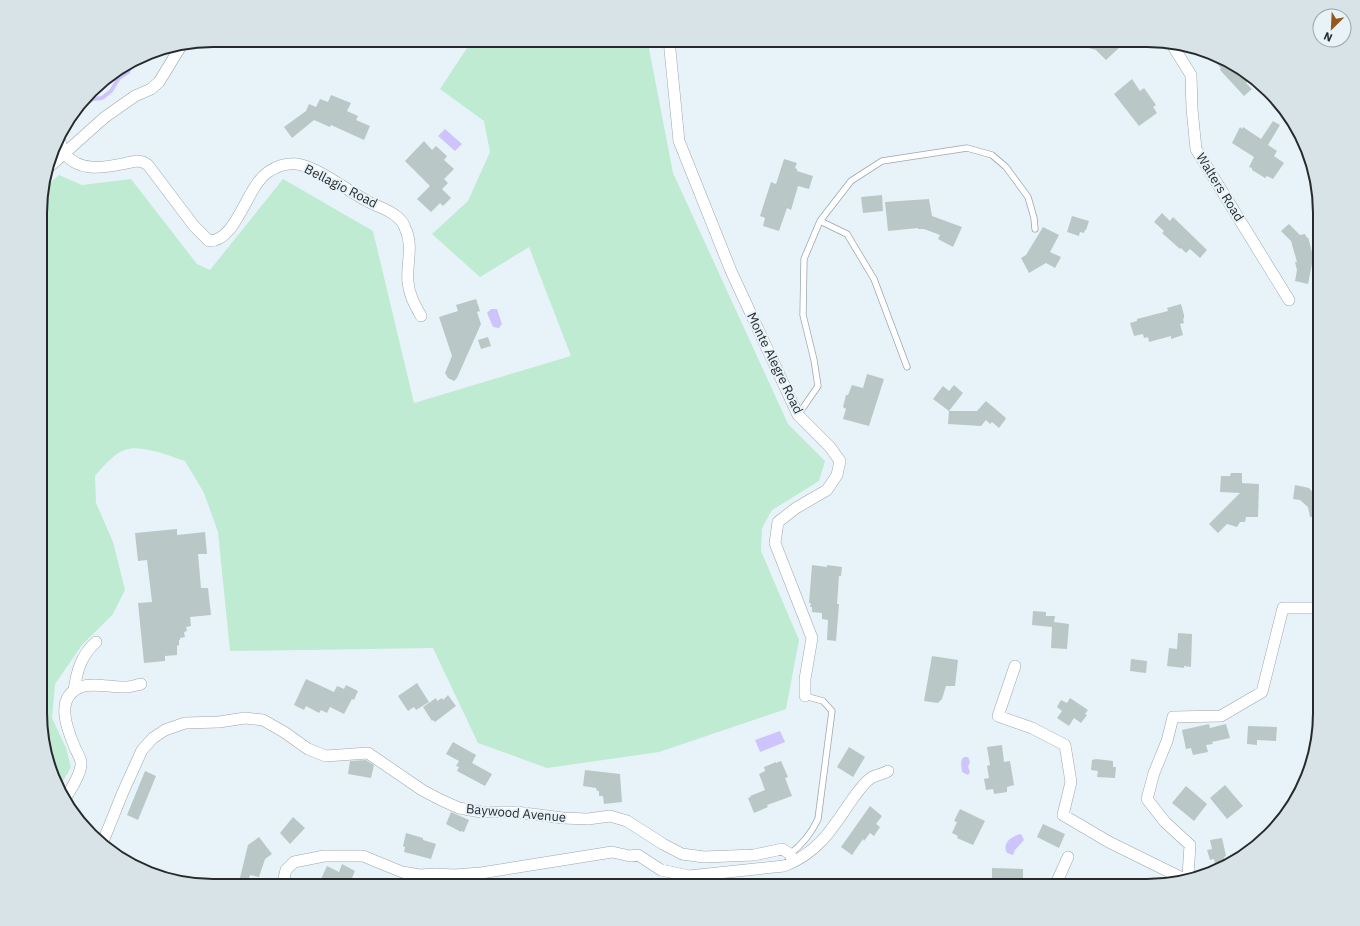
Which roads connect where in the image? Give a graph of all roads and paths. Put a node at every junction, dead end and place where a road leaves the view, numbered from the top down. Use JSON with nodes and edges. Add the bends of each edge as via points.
{"nodes":[{"id":1,"x":670,"y":47,"type":"edge"},
{"id":2,"x":1176,"y":49,"type":"edge"},
{"id":3,"x":178,"y":51,"type":"edge"},
{"id":4,"x":62,"y":146,"type":"edge"},
{"id":5,"x":64,"y":153,"type":"junction"},
{"id":6,"x":56,"y":161,"type":"edge"},
{"id":7,"x":820,"y":221,"type":"junction"},
{"id":8,"x":1035,"y":229,"type":"dead end"},
{"id":9,"x":1290,"y":300,"type":"dead end"},
{"id":10,"x":421,"y":316,"type":"dead end"},
{"id":11,"x":907,"y":367,"type":"dead end"},
{"id":12,"x":798,"y":415,"type":"junction"},
{"id":13,"x":1313,"y":608,"type":"edge"},
{"id":14,"x":96,"y":642,"type":"dead end"},
{"id":15,"x":1015,"y":666,"type":"dead end"},
{"id":16,"x":141,"y":684,"type":"dead end"},
{"id":17,"x":74,"y":690,"type":"junction"},
{"id":18,"x":805,"y":696,"type":"joint"},
{"id":19,"x":888,"y":771,"type":"dead end"},
{"id":20,"x":68,"y":794,"type":"edge"},
{"id":21,"x":104,"y":838,"type":"edge"},
{"id":22,"x":1068,"y":857,"type":"dead end"},
{"id":23,"x":792,"y":858,"type":"junction"},
{"id":24,"x":1188,"y":874,"type":"edge"},
{"id":25,"x":1178,"y":876,"type":"edge"},
{"id":26,"x":284,"y":879,"type":"edge"},
{"id":27,"x":1058,"y":879,"type":"edge"}],
"edges":[{"from":1,"to":12,"type":"street","name":"Monte Alegre Road","via":[[679,141],[731,271]]},
{"from":2,"to":9,"type":"street","name":"Walters Road","via":[[1191,75],[1196,149]]},
{"from":3,"to":5,"type":"street","via":[[160,82],[105,117]]},
{"from":4,"to":5,"type":"street"},
{"from":5,"to":6,"type":"street"},
{"from":5,"to":10,"type":"street","name":"Bellagio Road","via":[[88,167],[97,168],[136,161],[148,165],[194,226],[209,241],[221,238],[230,229],[258,182],[268,172],[285,164],[298,164],[311,169],[370,203],[385,208],[397,217],[409,238],[409,291]]},
{"from":7,"to":8,"type":"lane","via":[[851,181],[882,161],[967,148],[992,155],[1006,167],[1028,197]]},
{"from":7,"to":11,"type":"lane","via":[[847,234],[874,279]]},
{"from":7,"to":12,"type":"lane","via":[[804,259],[803,315],[818,386]]},
{"from":12,"to":18,"type":"street","name":"Monte Alegre Road","via":[[840,460],[837,475],[827,490],[778,522],[775,543],[812,638],[805,679]]},
{"from":13,"to":24,"type":"street","via":[[1283,608],[1262,692],[1221,716],[1173,717],[1147,799],[1165,822],[1190,846]]},
{"from":14,"to":17,"type":"street","via":[[83,658]]},
{"from":15,"to":25,"type":"street","via":[[998,716],[1032,728],[1065,745],[1071,782],[1063,815],[1109,842]]},
{"from":16,"to":17,"type":"street","via":[[127,687],[83,686]]},
{"from":17,"to":20,"type":"street","via":[[67,697],[63,709],[81,760],[81,768]]},
{"from":18,"to":23,"type":"lane","via":[[822,700],[832,711],[818,819],[812,832]]},
{"from":19,"to":23,"type":"street","via":[[870,779],[863,786],[828,835],[813,850]]},
{"from":21,"to":23,"type":"street","name":"Baywood Avenue","via":[[142,750],[153,738],[165,730],[185,724],[245,718],[263,720],[308,749],[326,756],[368,753],[422,790],[460,808],[563,818],[588,819],[610,816],[627,821],[682,854],[704,857],[754,855],[782,849]]},
{"from":22,"to":27,"type":"street"},
{"from":23,"to":26,"type":"street","via":[[784,866],[688,876],[661,870],[638,855],[612,852],[481,873],[420,875],[402,872],[363,856],[324,856],[294,862],[286,870]]}]}
